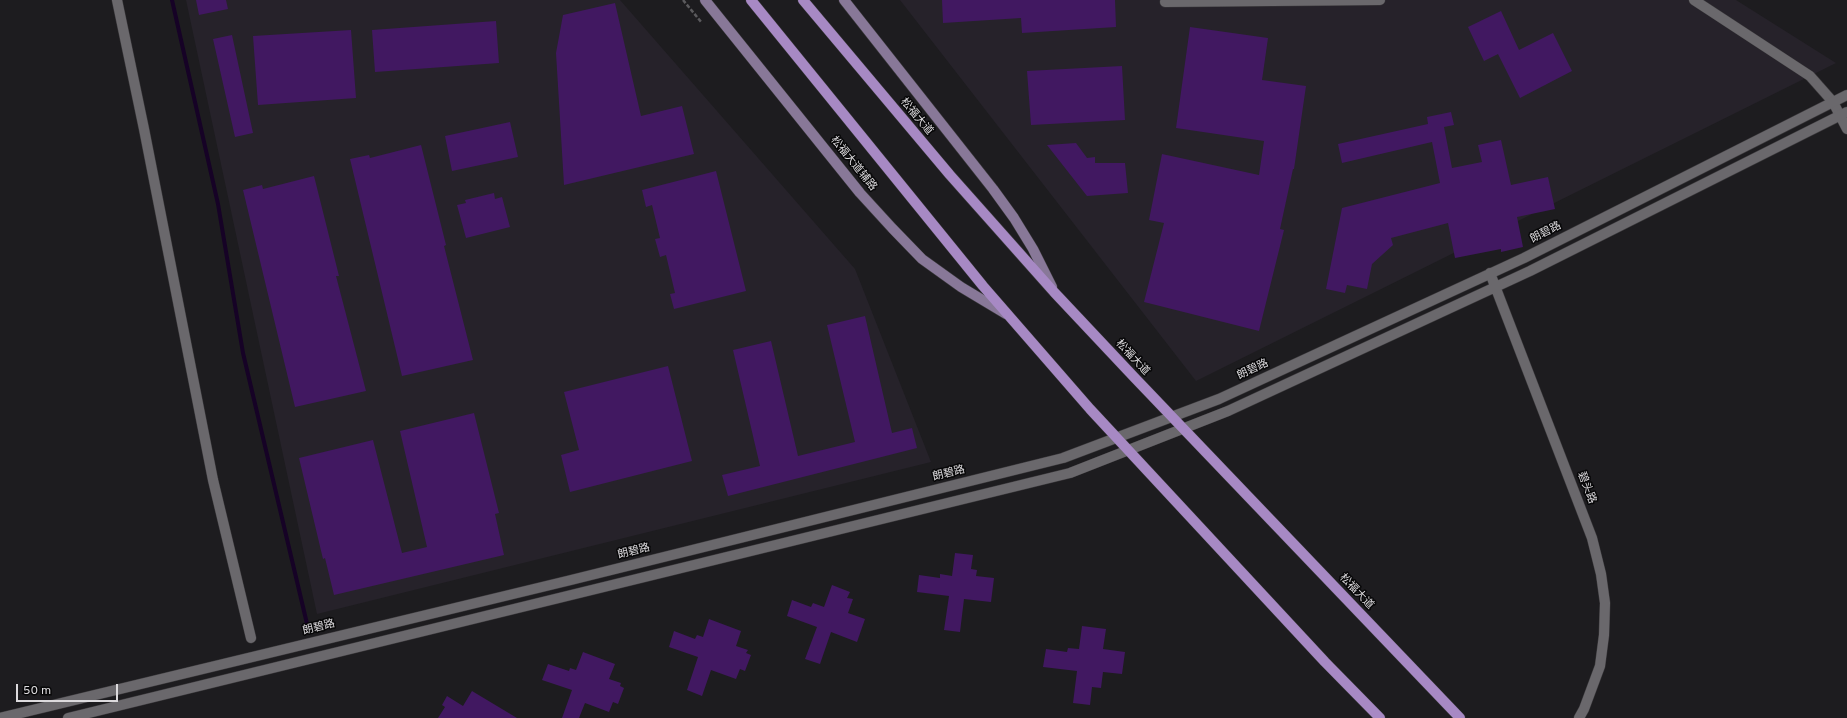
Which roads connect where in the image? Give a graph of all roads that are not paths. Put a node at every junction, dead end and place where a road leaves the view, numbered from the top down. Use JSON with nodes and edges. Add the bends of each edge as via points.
{"nodes":[{"id":1,"x":117,"y":0,"type":"edge"},
{"id":2,"x":705,"y":0,"type":"edge"},
{"id":3,"x":751,"y":0,"type":"edge"},
{"id":4,"x":803,"y":0,"type":"edge"},
{"id":5,"x":844,"y":0,"type":"edge"},
{"id":6,"x":1380,"y":0,"type":"edge"},
{"id":7,"x":1694,"y":0,"type":"edge"},
{"id":8,"x":1165,"y":2,"type":"dead end"},
{"id":9,"x":1847,"y":95,"type":"edge"},
{"id":10,"x":1833,"y":102,"type":"junction"},
{"id":11,"x":1844,"y":113,"type":"edge"},
{"id":12,"x":1847,"y":128,"type":"edge"},
{"id":13,"x":1490,"y":273,"type":"junction"},
{"id":14,"x":1496,"y":287,"type":"junction"},
{"id":15,"x":1054,"y":292,"type":"junction"},
{"id":16,"x":1008,"y":315,"type":"junction"},
{"id":17,"x":1172,"y":417,"type":"junction"},
{"id":18,"x":1183,"y":429,"type":"junction"},
{"id":19,"x":1117,"y":438,"type":"junction"},
{"id":20,"x":1128,"y":450,"type":"junction"},
{"id":21,"x":251,"y":638,"type":"dead end"},
{"id":22,"x":0,"y":718,"type":"edge"},
{"id":23,"x":68,"y":718,"type":"edge"},
{"id":24,"x":1380,"y":718,"type":"edge"},
{"id":25,"x":1460,"y":718,"type":"edge"},
{"id":26,"x":1579,"y":718,"type":"edge"}],
"edges":[{"from":1,"to":21,"type":"street","via":[[214,480]]},
{"from":2,"to":16,"type":"main road","name":"松福大道辅路","via":[[860,193],[892,228],[922,259],[961,287]]},
{"from":3,"to":16,"type":"main road"},
{"from":4,"to":15,"type":"main road","name":"松福大道","via":[[950,175]]},
{"from":5,"to":15,"type":"main road","via":[[993,189],[1033,249]]},
{"from":6,"to":8,"type":"street"},
{"from":7,"to":10,"type":"street","via":[[1810,76]]},
{"from":9,"to":10,"type":"street","name":"朗碧路"},
{"from":10,"to":11,"type":"street"},
{"from":10,"to":13,"type":"street","name":"朗碧路"},
{"from":11,"to":12,"type":"street"},
{"from":11,"to":14,"type":"street"},
{"from":13,"to":14,"type":"street","name":"碧头路"},
{"from":13,"to":17,"type":"street","name":"朗碧路","via":[[1219,399]]},
{"from":14,"to":18,"type":"street","via":[[1228,411]]},
{"from":14,"to":26,"type":"street","name":"碧头路","via":[[1592,538],[1601,574],[1605,603],[1600,666]]},
{"from":15,"to":17,"type":"main road","name":"松福大道"},
{"from":16,"to":19,"type":"main road"},
{"from":17,"to":18,"type":"main road","name":"松福大道"},
{"from":17,"to":19,"type":"street","name":"朗碧路"},
{"from":18,"to":20,"type":"street"},
{"from":18,"to":25,"type":"main road","name":"松福大道"},
{"from":19,"to":20,"type":"main road"},
{"from":19,"to":22,"type":"street","name":"朗碧路","via":[[1063,458]]},
{"from":20,"to":23,"type":"street","via":[[1070,473]]},
{"from":20,"to":24,"type":"main road"}]}
